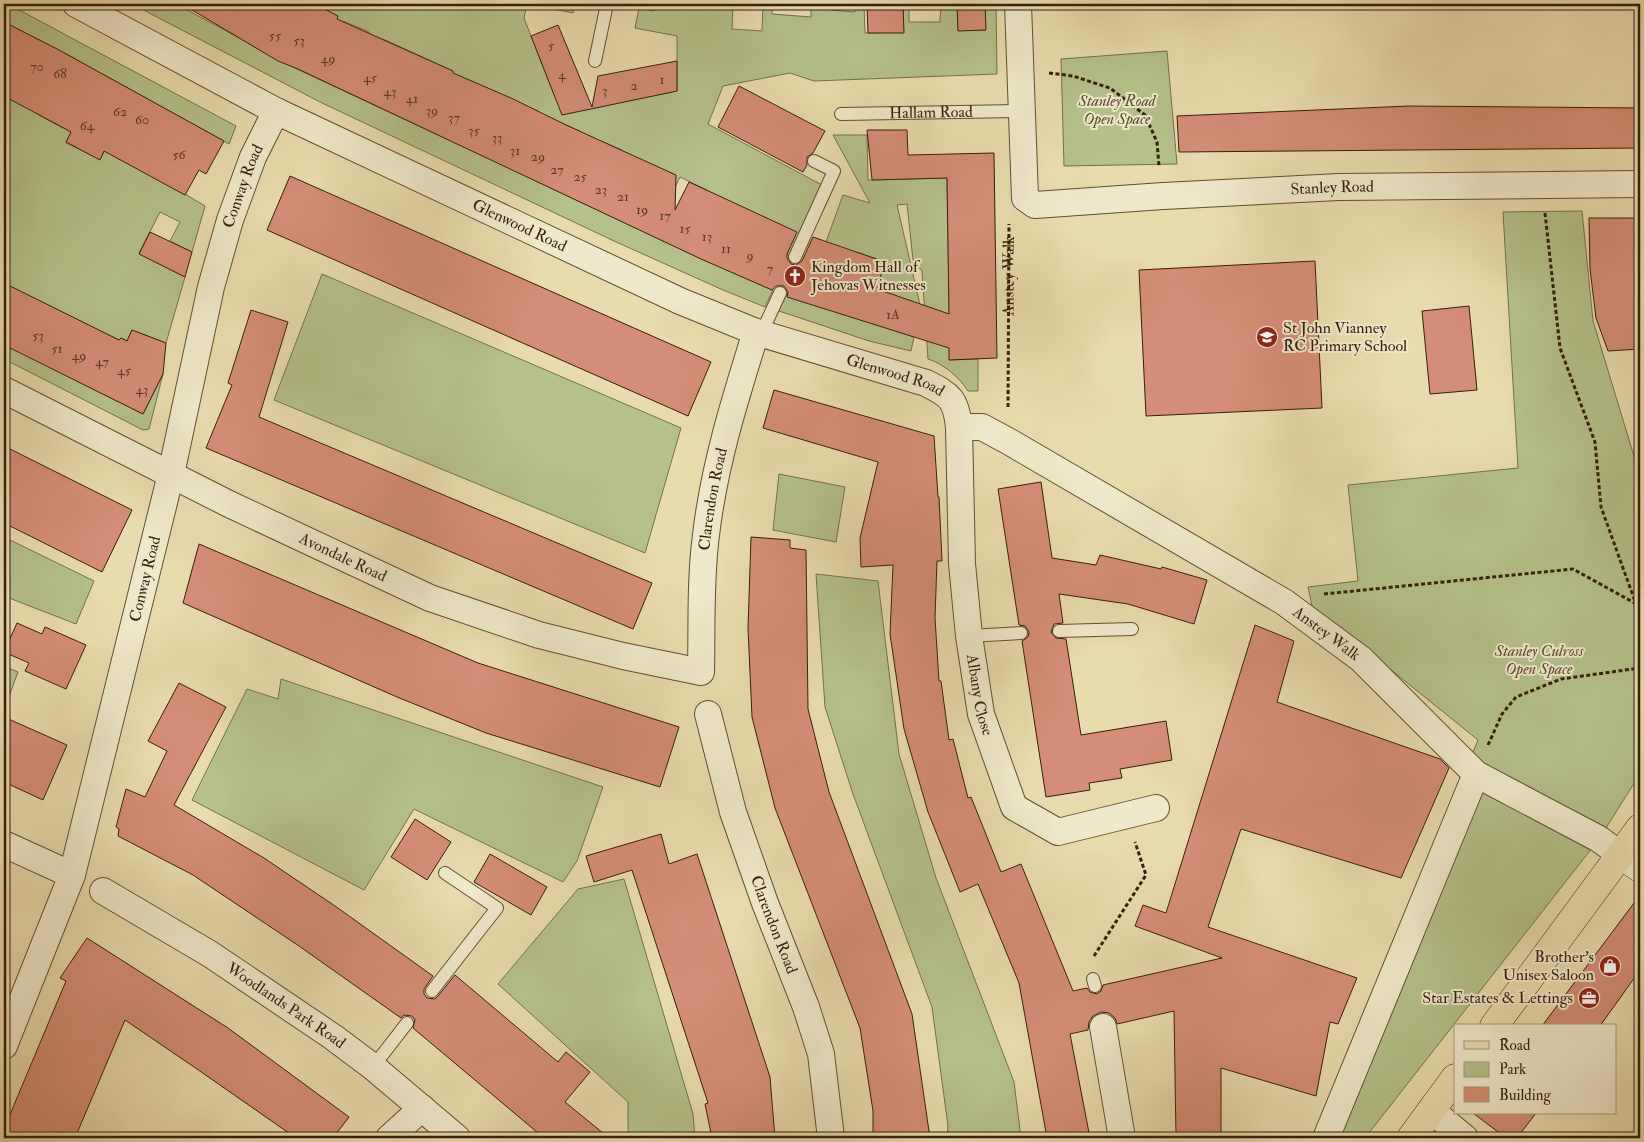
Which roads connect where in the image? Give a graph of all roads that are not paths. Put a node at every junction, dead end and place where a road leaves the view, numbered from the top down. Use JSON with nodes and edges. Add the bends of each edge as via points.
{"nodes":[{"id":1,"x":76,"y":4,"type":"edge"},
{"id":2,"x":608,"y":4,"type":"edge"},
{"id":3,"x":1018,"y":4,"type":"edge"},
{"id":4,"x":595,"y":61,"type":"dead end"},
{"id":5,"x":1021,"y":110,"type":"junction"},
{"id":6,"x":276,"y":111,"type":"junction"},
{"id":7,"x":841,"y":114,"type":"dead end"},
{"id":8,"x":814,"y":161,"type":"dead end"},
{"id":9,"x":1640,"y":184,"type":"edge"},
{"id":10,"x":795,"y":257,"type":"dead end"},
{"id":11,"x":780,"y":293,"type":"dead end"},
{"id":12,"x":759,"y":333,"type":"junction"},
{"id":13,"x":4,"y":390,"type":"edge"},
{"id":14,"x":959,"y":426,"type":"junction"},
{"id":15,"x":171,"y":474,"type":"junction"},
{"id":16,"x":1132,"y":629,"type":"dead end"},
{"id":17,"x":1059,"y":631,"type":"dead end"},
{"id":18,"x":1021,"y":633,"type":"dead end"},
{"id":19,"x":969,"y":636,"type":"junction"},
{"id":20,"x":701,"y":672,"type":"joint"},
{"id":21,"x":708,"y":714,"type":"dead end"},
{"id":22,"x":1476,"y":774,"type":"junction"},
{"id":23,"x":1156,"y":808,"type":"dead end"},
{"id":24,"x":1640,"y":828,"type":"edge"},
{"id":25,"x":4,"y":844,"type":"edge"},
{"id":26,"x":1631,"y":862,"type":"edge"},
{"id":27,"x":445,"y":873,"type":"dead end"},
{"id":28,"x":72,"y":876,"type":"junction"},
{"id":29,"x":103,"y":890,"type":"dead end"},
{"id":30,"x":432,"y":991,"type":"dead end"},
{"id":31,"x":407,"y":1023,"type":"dead end"},
{"id":32,"x":1496,"y":1024,"type":"edge"},
{"id":33,"x":1103,"y":1027,"type":"dead end"},
{"id":34,"x":4,"y":1046,"type":"edge"},
{"id":35,"x":373,"y":1066,"type":"junction"},
{"id":36,"x":1454,"y":1079,"type":"edge"},
{"id":37,"x":422,"y":1108,"type":"junction"},
{"id":38,"x":1431,"y":1110,"type":"junction"},
{"id":39,"x":389,"y":1138,"type":"edge"},
{"id":40,"x":458,"y":1138,"type":"edge"},
{"id":41,"x":831,"y":1138,"type":"edge"},
{"id":42,"x":1122,"y":1138,"type":"edge"},
{"id":43,"x":1326,"y":1138,"type":"edge"},
{"id":44,"x":1411,"y":1138,"type":"edge"},
{"id":45,"x":1465,"y":1138,"type":"edge"}],
"edges":[{"from":1,"to":6,"type":"street","name":"Glenwood Road"},
{"from":2,"to":4,"type":"lane"},
{"from":3,"to":5,"type":"street"},
{"from":5,"to":7,"type":"lane","name":"Hallam Road"},
{"from":5,"to":9,"type":"street","name":"Stanley Road","via":[[1025,198],[1035,204],[1339,187]]},
{"from":6,"to":12,"type":"street","name":"Glenwood Road","via":[[680,301]]},
{"from":6,"to":15,"type":"street","name":"Conway Road","via":[[252,157],[219,258]]},
{"from":8,"to":10,"type":"lane","via":[[834,170]]},
{"from":11,"to":12,"type":"lane"},
{"from":12,"to":14,"type":"street","name":"Glenwood Road","via":[[926,383],[947,393],[957,410]]},
{"from":12,"to":20,"type":"street","name":"Clarendon Road","via":[[735,399],[706,535]]},
{"from":13,"to":15,"type":"street","name":"Avondale Road"},
{"from":14,"to":19,"type":"street","name":"Albany Close","via":[[962,564]]},
{"from":14,"to":22,"type":"street","name":"Anstey Walk","via":[[982,427],[1008,441],[1284,602],[1361,659]]},
{"from":15,"to":20,"type":"street","name":"Avondale Road","via":[[430,598],[539,634]]},
{"from":15,"to":28,"type":"street","name":"Conway Road"},
{"from":16,"to":17,"type":"lane"},
{"from":18,"to":19,"type":"lane"},
{"from":19,"to":23,"type":"street","name":"Albany Close","via":[[981,714],[1014,807],[1058,832]]},
{"from":21,"to":41,"type":"street","name":"Clarendon Road","via":[[733,812],[821,1054]]},
{"from":22,"to":26,"type":"street","name":"Anstey Walk","via":[[1599,839]]},
{"from":22,"to":43,"type":"street"},
{"from":24,"to":26,"type":"main road"},
{"from":25,"to":28,"type":"street"},
{"from":26,"to":32,"type":"main road"},
{"from":27,"to":30,"type":"lane","via":[[497,908]]},
{"from":28,"to":34,"type":"street","name":"Conway Road"},
{"from":29,"to":35,"type":"street","name":"Woodlands Park Road","via":[[210,954]]},
{"from":31,"to":35,"type":"lane"},
{"from":33,"to":42,"type":"street"},
{"from":35,"to":37,"type":"street","name":"Woodlands Park Road"},
{"from":36,"to":38,"type":"main road"},
{"from":37,"to":39,"type":"street"},
{"from":37,"to":40,"type":"street","name":"Woodlands Park Road"},
{"from":38,"to":44,"type":"main road"},
{"from":38,"to":45,"type":"street"}]}
